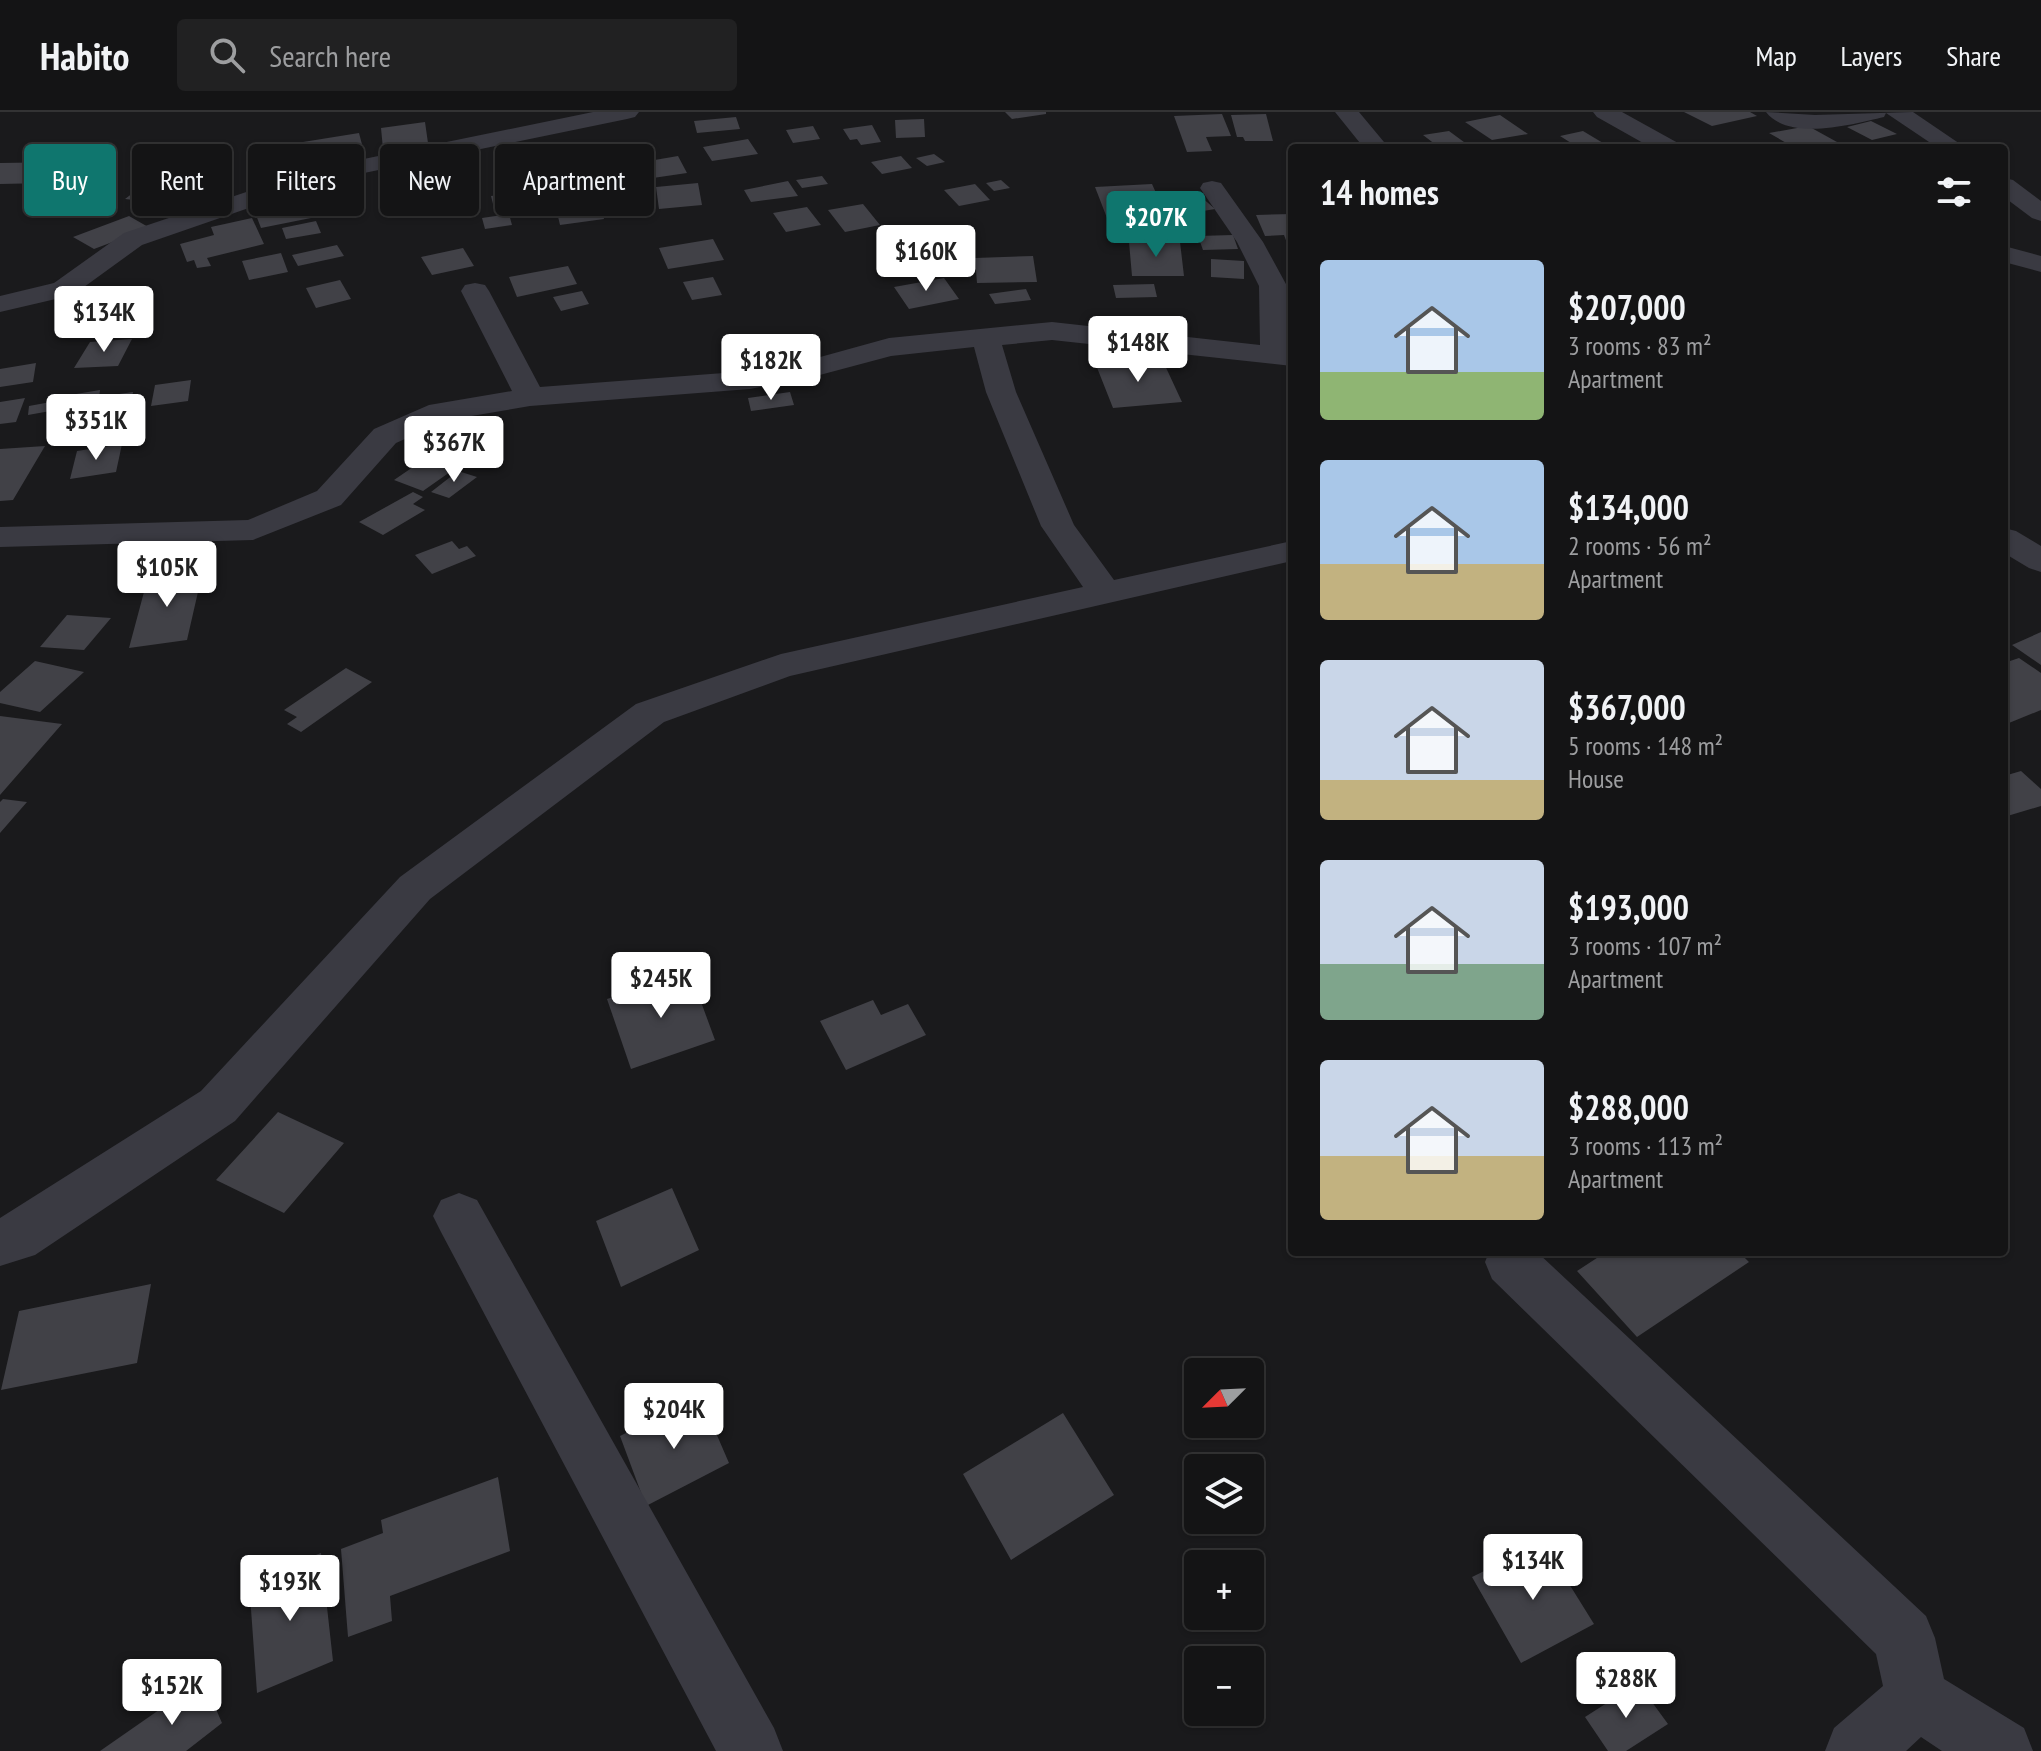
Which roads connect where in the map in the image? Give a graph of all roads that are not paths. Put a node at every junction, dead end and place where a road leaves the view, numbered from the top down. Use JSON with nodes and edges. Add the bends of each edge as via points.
{"nodes":[{"id":1,"x":627,"y":112,"type":"edge"},
{"id":2,"x":1347,"y":112,"type":"edge"},
{"id":3,"x":1605,"y":112,"type":"edge"},
{"id":4,"x":1778,"y":112,"type":"edge"},
{"id":5,"x":1876,"y":112,"type":"edge"},
{"id":6,"x":1897,"y":112,"type":"edge"},
{"id":7,"x":1374,"y":144,"type":"edge"},
{"id":8,"x":1663,"y":144,"type":"edge"},
{"id":9,"x":1948,"y":144,"type":"edge"},
{"id":10,"x":1212,"y":188,"type":"dead end"},
{"id":11,"x":2008,"y":188,"type":"edge"},
{"id":12,"x":2041,"y":213,"type":"edge"},
{"id":13,"x":2041,"y":245,"type":"edge"},
{"id":14,"x":2008,"y":252,"type":"edge"},
{"id":15,"x":2008,"y":254,"type":"edge"},
{"id":16,"x":2041,"y":264,"type":"edge"},
{"id":17,"x":475,"y":291,"type":"dead end"},
{"id":18,"x":0,"y":304,"type":"edge"},
{"id":19,"x":986,"y":338,"type":"junction"},
{"id":20,"x":1283,"y":356,"type":"edge"},
{"id":21,"x":530,"y":397,"type":"junction"},
{"id":22,"x":0,"y":537,"type":"edge"},
{"id":23,"x":2008,"y":540,"type":"edge"},
{"id":24,"x":1288,"y":552,"type":"edge"},
{"id":25,"x":2041,"y":561,"type":"edge"},
{"id":26,"x":1105,"y":592,"type":"junction"},
{"id":27,"x":459,"y":1216,"type":"dead end"},
{"id":28,"x":0,"y":1242,"type":"edge"},
{"id":29,"x":1511,"y":1262,"type":"dead end"},
{"id":30,"x":1917,"y":1698,"type":"junction"},
{"id":31,"x":751,"y":1751,"type":"edge"},
{"id":32,"x":1857,"y":1751,"type":"edge"},
{"id":33,"x":2001,"y":1751,"type":"edge"}],
"edges":[{"from":1,"to":18,"type":"street","via":[[324,174],[133,239],[63,289]]},
{"from":2,"to":7,"type":"street"},
{"from":3,"to":8,"type":"street"},
{"from":4,"to":5,"type":"street","via":[[1799,123]]},
{"from":6,"to":9,"type":"street"},
{"from":10,"to":20,"type":"street","via":[[1273,286]]},
{"from":11,"to":12,"type":"street"},
{"from":13,"to":14,"type":"street"},
{"from":15,"to":16,"type":"street"},
{"from":17,"to":21,"type":"street"},
{"from":19,"to":20,"type":"street","via":[[1052,331]]},
{"from":19,"to":21,"type":"street","via":[[889,347],[750,380]]},
{"from":19,"to":26,"type":"street","via":[[1001,392],[1058,526]]},
{"from":21,"to":22,"type":"street","via":[[440,412],[385,436],[329,498],[253,530]]},
{"from":23,"to":25,"type":"street"},
{"from":24,"to":26,"type":"street"},
{"from":26,"to":28,"type":"street","via":[[781,666],[650,713],[415,888],[218,1106],[17,1238]]},
{"from":27,"to":31,"type":"street"},
{"from":29,"to":30,"type":"street","via":[[1904,1638]]},
{"from":30,"to":32,"type":"street"},
{"from":30,"to":33,"type":"street"}]}
